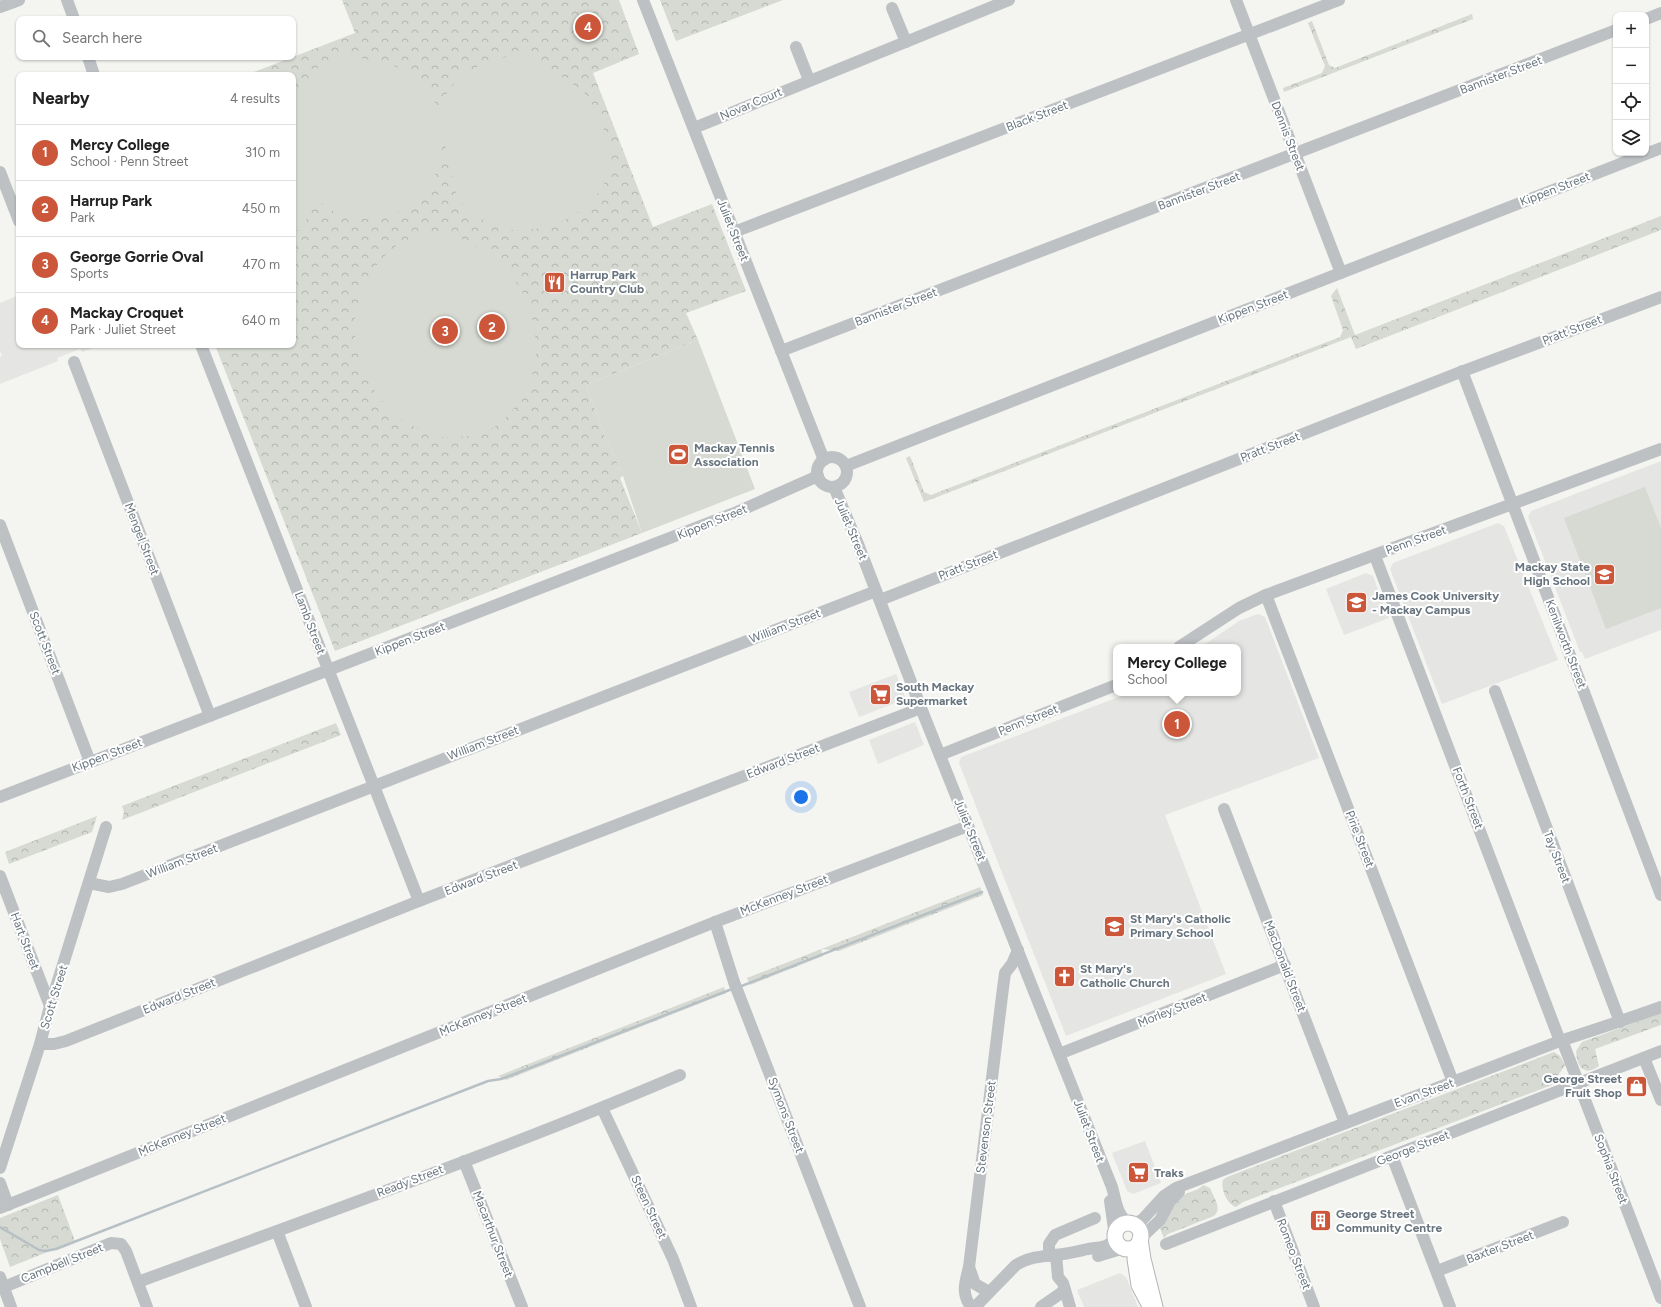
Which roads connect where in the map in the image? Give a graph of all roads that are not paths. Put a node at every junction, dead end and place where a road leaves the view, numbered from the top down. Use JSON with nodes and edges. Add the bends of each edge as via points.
{"nodes":[{"id":1,"x":19,"y":0,"type":"edge"},
{"id":2,"x":67,"y":0,"type":"edge"},
{"id":3,"x":643,"y":0,"type":"edge"},
{"id":4,"x":1236,"y":0,"type":"edge"},
{"id":5,"x":1339,"y":0,"type":"edge"},
{"id":6,"x":1005,"y":1,"type":"edge"},
{"id":7,"x":1,"y":4,"type":"edge"},
{"id":8,"x":892,"y":8,"type":"dead end"},
{"id":9,"x":1661,"y":13,"type":"edge"},
{"id":10,"x":73,"y":16,"type":"edge"},
{"id":11,"x":1649,"y":18,"type":"edge"},
{"id":12,"x":1613,"y":31,"type":"edge"},
{"id":13,"x":1248,"y":34,"type":"junction"},
{"id":14,"x":906,"y":42,"type":"junction"},
{"id":15,"x":796,"y":47,"type":"dead end"},
{"id":16,"x":89,"y":60,"type":"edge"},
{"id":17,"x":93,"y":72,"type":"edge"},
{"id":18,"x":809,"y":80,"type":"junction"},
{"id":19,"x":694,"y":128,"type":"junction"},
{"id":20,"x":1661,"y":148,"type":"edge"},
{"id":21,"x":1296,"y":154,"type":"junction"},
{"id":22,"x":0,"y":172,"type":"edge"},
{"id":23,"x":16,"y":213,"type":"edge"},
{"id":24,"x":734,"y":232,"type":"junction"},
{"id":25,"x":1341,"y":273,"type":"junction"},
{"id":26,"x":1661,"y":297,"type":"edge"},
{"id":27,"x":202,"y":348,"type":"edge"},
{"id":28,"x":781,"y":351,"type":"junction"},
{"id":29,"x":74,"y":362,"type":"dead end"},
{"id":30,"x":1462,"y":371,"type":"junction"},
{"id":31,"x":1661,"y":449,"type":"edge"},
{"id":32,"x":824,"y":460,"type":"junction"},
{"id":33,"x":846,"y":466,"type":"junction"},
{"id":34,"x":818,"y":476,"type":"junction"},
{"id":35,"x":834,"y":487,"type":"junction"},
{"id":36,"x":1512,"y":505,"type":"junction"},
{"id":37,"x":0,"y":525,"type":"edge"},
{"id":38,"x":1375,"y":556,"type":"junction"},
{"id":39,"x":878,"y":595,"type":"junction"},
{"id":40,"x":1266,"y":595,"type":"junction"},
{"id":41,"x":1184,"y":644,"type":"edge"},
{"id":42,"x":328,"y":670,"type":"junction"},
{"id":43,"x":1113,"y":686,"type":"edge"},
{"id":44,"x":1495,"y":691,"type":"dead end"},
{"id":45,"x":921,"y":708,"type":"junction"},
{"id":46,"x":210,"y":716,"type":"junction"},
{"id":47,"x":940,"y":755,"type":"junction"},
{"id":48,"x":90,"y":762,"type":"junction"},
{"id":49,"x":373,"y":786,"type":"junction"},
{"id":50,"x":0,"y":797,"type":"edge"},
{"id":51,"x":1224,"y":809,"type":"dead end"},
{"id":52,"x":968,"y":826,"type":"junction"},
{"id":53,"x":106,"y":827,"type":"dead end"},
{"id":54,"x":0,"y":876,"type":"edge"},
{"id":55,"x":89,"y":883,"type":"junction"},
{"id":56,"x":1661,"y":895,"type":"edge"},
{"id":57,"x":419,"y":901,"type":"junction"},
{"id":58,"x":715,"y":922,"type":"junction"},
{"id":59,"x":1018,"y":950,"type":"junction"},
{"id":60,"x":1285,"y":965,"type":"junction"},
{"id":61,"x":1027,"y":973,"type":"junction"},
{"id":62,"x":1003,"y":986,"type":"junction"},
{"id":63,"x":50,"y":1006,"type":"junction"},
{"id":64,"x":1661,"y":1007,"type":"edge"},
{"id":65,"x":1620,"y":1022,"type":"junction"},
{"id":66,"x":1561,"y":1040,"type":"junction"},
{"id":67,"x":40,"y":1044,"type":"junction"},
{"id":68,"x":1661,"y":1051,"type":"edge"},
{"id":69,"x":1059,"y":1054,"type":"junction"},
{"id":70,"x":1644,"y":1058,"type":"junction"},
{"id":71,"x":680,"y":1074,"type":"dead end"},
{"id":72,"x":1453,"y":1082,"type":"junction"},
{"id":73,"x":1578,"y":1084,"type":"junction"},
{"id":74,"x":1661,"y":1100,"type":"edge"},
{"id":75,"x":602,"y":1108,"type":"junction"},
{"id":76,"x":1345,"y":1123,"type":"junction"},
{"id":77,"x":1392,"y":1156,"type":"junction"},
{"id":78,"x":464,"y":1161,"type":"junction"},
{"id":79,"x":0,"y":1168,"type":"edge"},
{"id":80,"x":1106,"y":1173,"type":"junction"},
{"id":81,"x":0,"y":1183,"type":"edge"},
{"id":82,"x":1189,"y":1183,"type":"junction"},
{"id":83,"x":1274,"y":1201,"type":"junction"},
{"id":84,"x":4,"y":1207,"type":"edge"},
{"id":85,"x":1095,"y":1218,"type":"dead end"},
{"id":86,"x":1563,"y":1222,"type":"dead end"},
{"id":87,"x":1131,"y":1223,"type":"junction"},
{"id":88,"x":277,"y":1231,"type":"junction"},
{"id":89,"x":1140,"y":1239,"type":"junction"},
{"id":90,"x":1120,"y":1243,"type":"junction"},
{"id":91,"x":1166,"y":1244,"type":"dead end"},
{"id":92,"x":1059,"y":1255,"type":"junction"},
{"id":93,"x":969,"y":1267,"type":"junction"},
{"id":94,"x":1437,"y":1271,"type":"junction"},
{"id":95,"x":2,"y":1282,"type":"edge"},
{"id":96,"x":138,"y":1282,"type":"junction"},
{"id":97,"x":1063,"y":1287,"type":"junction"},
{"id":98,"x":989,"y":1292,"type":"junction"},
{"id":99,"x":1661,"y":1298,"type":"edge"},
{"id":100,"x":11,"y":1307,"type":"edge"},
{"id":101,"x":147,"y":1307,"type":"edge"},
{"id":102,"x":306,"y":1307,"type":"edge"},
{"id":103,"x":522,"y":1307,"type":"edge"},
{"id":104,"x":691,"y":1307,"type":"edge"},
{"id":105,"x":860,"y":1307,"type":"edge"},
{"id":106,"x":971,"y":1307,"type":"edge"},
{"id":107,"x":975,"y":1307,"type":"edge"},
{"id":108,"x":1041,"y":1307,"type":"edge"},
{"id":109,"x":1070,"y":1307,"type":"edge"},
{"id":110,"x":1151,"y":1307,"type":"edge"},
{"id":111,"x":1155,"y":1307,"type":"edge"},
{"id":112,"x":1314,"y":1307,"type":"edge"},
{"id":113,"x":1450,"y":1307,"type":"edge"}],
"edges":[{"from":1,"to":7,"type":"street"},
{"from":2,"to":10,"type":"street"},
{"from":3,"to":19,"type":"street","name":"Juliet Street"},
{"from":4,"to":13,"type":"street","name":"Dennis Street"},
{"from":5,"to":13,"type":"street","name":"Black Street"},
{"from":6,"to":14,"type":"street","name":"Novar Court"},
{"from":8,"to":14,"type":"street"},
{"from":9,"to":11,"type":"street"},
{"from":12,"to":21,"type":"street","name":"Bannister Street"},
{"from":13,"to":21,"type":"street","name":"Dennis Street"},
{"from":13,"to":24,"type":"street","name":"Black Street"},
{"from":14,"to":18,"type":"street","name":"Novar Court"},
{"from":15,"to":18,"type":"street"},
{"from":16,"to":17,"type":"street"},
{"from":18,"to":19,"type":"street","name":"Novar Court"},
{"from":19,"to":24,"type":"street","name":"Juliet Street"},
{"from":20,"to":25,"type":"street","name":"Kippen Street"},
{"from":21,"to":25,"type":"street","name":"Dennis Street"},
{"from":21,"to":28,"type":"street","name":"Bannister Street"},
{"from":22,"to":23,"type":"street"},
{"from":24,"to":28,"type":"street","name":"Juliet Street"},
{"from":25,"to":33,"type":"street","name":"Kippen Street"},
{"from":26,"to":30,"type":"street","name":"Pratt Street"},
{"from":27,"to":42,"type":"street","name":"Lamb Street"},
{"from":28,"to":32,"type":"street","name":"Juliet Street"},
{"from":29,"to":46,"type":"street","name":"Mengel Street"},
{"from":30,"to":36,"type":"street","name":"Kenilworth Street"},
{"from":30,"to":39,"type":"street","name":"Pratt Street"},
{"from":31,"to":36,"type":"street","name":"Penn Street"},
{"from":32,"to":33,"type":"street","via":[[834,457]]},
{"from":32,"to":34,"type":"street","via":[[818,467]]},
{"from":33,"to":35,"type":"street","via":[[845,480]]},
{"from":34,"to":35,"type":"street","via":[[825,486]]},
{"from":34,"to":42,"type":"street","name":"Kippen Street","via":[[730,515]]},
{"from":35,"to":39,"type":"street","name":"Juliet Street"},
{"from":36,"to":38,"type":"street","name":"Penn Street"},
{"from":36,"to":56,"type":"street","name":"Kenilworth Street"},
{"from":37,"to":48,"type":"street","name":"Scott Street"},
{"from":38,"to":40,"type":"street","name":"Penn Street"},
{"from":38,"to":66,"type":"street","name":"Forth Street"},
{"from":39,"to":45,"type":"street","name":"Juliet Street"},
{"from":39,"to":49,"type":"street","name":"William Street"},
{"from":40,"to":41,"type":"street","name":"Penn Street","via":[[1239,608]]},
{"from":40,"to":72,"type":"street","name":"Pirie Street"},
{"from":42,"to":46,"type":"street","name":"Kippen Street"},
{"from":42,"to":49,"type":"street","name":"Lamb Street"},
{"from":43,"to":47,"type":"street","name":"Penn Street"},
{"from":44,"to":65,"type":"street","name":"Tay Street"},
{"from":45,"to":47,"type":"street","name":"Juliet Street"},
{"from":45,"to":57,"type":"street","name":"Edward Street"},
{"from":46,"to":48,"type":"street","name":"Kippen Street"},
{"from":47,"to":52,"type":"street","name":"Juliet Street"},
{"from":48,"to":50,"type":"street","name":"Kippen Street"},
{"from":49,"to":55,"type":"street","name":"William Street","via":[[122,884],[109,886]]},
{"from":49,"to":57,"type":"street","name":"Lamb Street"},
{"from":51,"to":60,"type":"street","name":"MacDonald Street"},
{"from":52,"to":58,"type":"street","name":"McKenney Street"},
{"from":52,"to":59,"type":"street","name":"Juliet Street"},
{"from":53,"to":55,"type":"street","name":"Scott Street"},
{"from":54,"to":63,"type":"street","name":"Hart Street"},
{"from":55,"to":63,"type":"street","name":"Scott Street"},
{"from":57,"to":67,"type":"street","name":"Edward Street","via":[[66,1041]]},
{"from":58,"to":84,"type":"street","name":"McKenney Street"},
{"from":58,"to":105,"type":"street","name":"Symons Street","via":[[734,982]]},
{"from":59,"to":61,"type":"street","name":"Juliet Street"},
{"from":59,"to":62,"type":"street","name":"Stevenson Street","via":[[1005,972]]},
{"from":60,"to":69,"type":"street","name":"Morley Street"},
{"from":60,"to":76,"type":"street","name":"MacDonald Street"},
{"from":61,"to":62,"type":"street","via":[[1009,976]]},
{"from":61,"to":69,"type":"street","name":"Juliet Street"},
{"from":62,"to":93,"type":"street","name":"Stevenson Street"},
{"from":63,"to":67,"type":"street","name":"Scott Street"},
{"from":64,"to":65,"type":"street","name":"Evan Street"},
{"from":65,"to":66,"type":"street","name":"Evan Street"},
{"from":66,"to":72,"type":"street","name":"Evan Street"},
{"from":66,"to":73,"type":"street","name":"Sophia Street"},
{"from":67,"to":79,"type":"street","name":"Scott Street"},
{"from":68,"to":70,"type":"street","name":"George Street"},
{"from":69,"to":80,"type":"street","name":"Juliet Street"},
{"from":70,"to":73,"type":"street","name":"George Street"},
{"from":70,"to":74,"type":"street"},
{"from":71,"to":75,"type":"street","name":"Ready Street"},
{"from":72,"to":76,"type":"street","name":"Evan Street"},
{"from":73,"to":77,"type":"street","name":"George Street"},
{"from":73,"to":99,"type":"street","name":"Sophia Street"},
{"from":75,"to":78,"type":"street","name":"Ready Street"},
{"from":75,"to":104,"type":"street","name":"Steen Street","via":[[673,1259]]},
{"from":76,"to":82,"type":"street","name":"Evan Street"},
{"from":77,"to":83,"type":"street","name":"George Street"},
{"from":77,"to":94,"type":"street"},
{"from":78,"to":88,"type":"street","name":"Ready Street"},
{"from":78,"to":103,"type":"street","name":"Macarthur Street"},
{"from":80,"to":87,"type":"street","name":"Juliet Street","via":[[1119,1213]]},
{"from":80,"to":90,"type":"street","name":"Juliet Street"},
{"from":81,"to":84,"type":"street"},
{"from":82,"to":87,"type":"street","name":"Evan Street","via":[[1166,1194],[1144,1218]]},
{"from":82,"to":89,"type":"street","name":"Evan Street","via":[[1171,1199],[1161,1219]]},
{"from":83,"to":91,"type":"street","name":"George Street"},
{"from":83,"to":112,"type":"street","name":"Romeo Street"},
{"from":85,"to":92,"type":"street","via":[[1054,1236],[1049,1245]]},
{"from":86,"to":94,"type":"street","name":"Baxter Street"},
{"from":87,"to":89,"type":"main road","via":[[1140,1231]]},
{"from":87,"to":90,"type":"main road","via":[[1119,1226]]},
{"from":88,"to":96,"type":"street","name":"Ready Street"},
{"from":88,"to":102,"type":"street"},
{"from":89,"to":90,"type":"main road","via":[[1134,1247]]},
{"from":89,"to":111,"type":"main road"},
{"from":90,"to":92,"type":"street","via":[[1101,1255]]},
{"from":90,"to":110,"type":"main road","name":"Juliet Street","via":[[1135,1259],[1139,1285]]},
{"from":92,"to":97,"type":"street","via":[[1058,1277]]},
{"from":92,"to":98,"type":"street","via":[[1021,1261]]},
{"from":93,"to":98,"type":"street","via":[[975,1284]]},
{"from":93,"to":106,"type":"street","name":"Stevenson Street","via":[[964,1291]]},
{"from":94,"to":113,"type":"street"},
{"from":95,"to":96,"type":"street","name":"Campbell Street","via":[[112,1243],[121,1244],[126,1251]]},
{"from":95,"to":100,"type":"street"},
{"from":96,"to":101,"type":"street"},
{"from":97,"to":108,"type":"street"},
{"from":97,"to":109,"type":"street"},
{"from":98,"to":107,"type":"street"}]}
